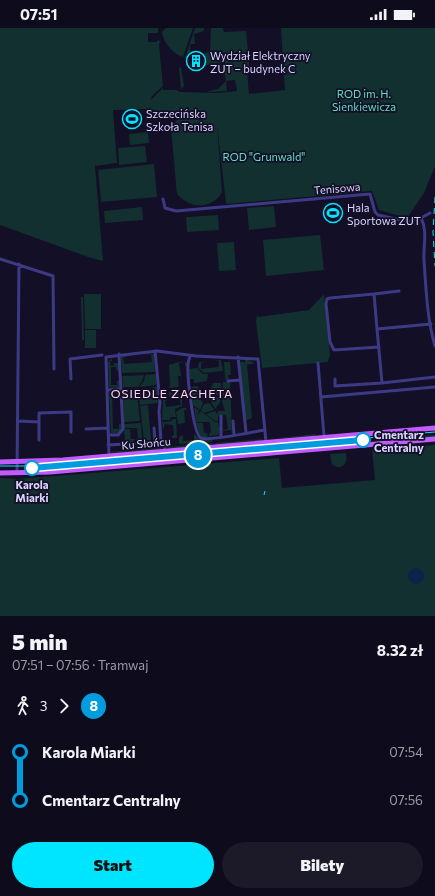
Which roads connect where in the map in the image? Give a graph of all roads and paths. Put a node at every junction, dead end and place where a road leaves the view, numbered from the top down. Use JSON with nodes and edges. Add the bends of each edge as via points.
{"nodes":[{"id":1,"x":163,"y":199,"type":"dead end"},
{"id":2,"x":430,"y":213,"type":"dead end"},
{"id":3,"x":421,"y":218,"type":"junction"},
{"id":4,"x":0,"y":259,"type":"edge"},
{"id":5,"x":19,"y":264,"type":"junction"},
{"id":6,"x":399,"y":291,"type":"dead end"},
{"id":7,"x":374,"y":294,"type":"junction"},
{"id":8,"x":431,"y":324,"type":"junction"},
{"id":9,"x":377,"y":329,"type":"junction"},
{"id":10,"x":435,"y":346,"type":"edge"},
{"id":11,"x":379,"y":347,"type":"junction"},
{"id":12,"x":155,"y":351,"type":"junction"},
{"id":13,"x":119,"y":354,"type":"junction"},
{"id":14,"x":190,"y":355,"type":"junction"},
{"id":15,"x":104,"y":356,"type":"junction"},
{"id":16,"x":238,"y":357,"type":"junction"},
{"id":17,"x":318,"y":363,"type":"dead end"},
{"id":18,"x":54,"y":369,"type":"dead end"},
{"id":19,"x":435,"y":378,"type":"edge"},
{"id":20,"x":71,"y":379,"type":"dead end"},
{"id":21,"x":335,"y":379,"type":"dead end"},
{"id":22,"x":240,"y":380,"type":"junction"},
{"id":23,"x":382,"y":383,"type":"junction"},
{"id":24,"x":231,"y":385,"type":"dead end"},
{"id":25,"x":435,"y":387,"type":"edge"},
{"id":26,"x":121,"y":389,"type":"junction"},
{"id":27,"x":107,"y":390,"type":"junction"},
{"id":28,"x":321,"y":397,"type":"junction"},
{"id":29,"x":221,"y":416,"type":"dead end"},
{"id":30,"x":18,"y":421,"type":"junction"},
{"id":31,"x":233,"y":421,"type":"dead end"},
{"id":32,"x":39,"y":422,"type":"junction"},
{"id":33,"x":108,"y":428,"type":"junction"},
{"id":34,"x":154,"y":428,"type":"dead end"},
{"id":35,"x":435,"y":428,"type":"edge"},
{"id":36,"x":86,"y":429,"type":"dead end"},
{"id":37,"x":264,"y":430,"type":"junction"},
{"id":38,"x":71,"y":432,"type":"dead end"},
{"id":39,"x":246,"y":432,"type":"junction"},
{"id":40,"x":108,"y":435,"type":"junction"},
{"id":41,"x":234,"y":435,"type":"junction"},
{"id":42,"x":221,"y":437,"type":"junction"},
{"id":43,"x":324,"y":437,"type":"junction"},
{"id":44,"x":213,"y":438,"type":"junction"},
{"id":45,"x":435,"y":439,"type":"edge"},
{"id":46,"x":39,"y":440,"type":"dead end"},
{"id":47,"x":155,"y":442,"type":"junction"},
{"id":48,"x":161,"y":442,"type":"junction"},
{"id":49,"x":266,"y":442,"type":"junction"},
{"id":50,"x":108,"y":445,"type":"junction"},
{"id":51,"x":214,"y":447,"type":"junction"},
{"id":52,"x":325,"y":448,"type":"junction"},
{"id":53,"x":165,"y":451,"type":"junction"},
{"id":54,"x":109,"y":456,"type":"junction"},
{"id":55,"x":0,"y":462,"type":"edge"},
{"id":56,"x":17,"y":462,"type":"junction"},
{"id":57,"x":0,"y":473,"type":"edge"},
{"id":58,"x":17,"y":473,"type":"junction"}],
"edges":[{"from":1,"to":3,"type":"street","name":"Tenisowa","via":[[165,208],[176,211],[370,194],[378,215],[410,222]]},
{"from":2,"to":3,"type":"street"},
{"from":3,"to":8,"type":"street","via":[[425,229],[423,254]]},
{"from":4,"to":5,"type":"street"},
{"from":5,"to":18,"type":"street","via":[[53,276]]},
{"from":5,"to":30,"type":"street"},
{"from":6,"to":7,"type":"street"},
{"from":7,"to":9,"type":"street"},
{"from":7,"to":11,"type":"street","via":[[330,298],[326,300],[326,304],[330,342],[334,350]]},
{"from":8,"to":9,"type":"street"},
{"from":8,"to":10,"type":"street"},
{"from":9,"to":11,"type":"street"},
{"from":11,"to":23,"type":"street"},
{"from":12,"to":13,"type":"street"},
{"from":12,"to":14,"type":"street"},
{"from":12,"to":48,"type":"street"},
{"from":13,"to":15,"type":"street"},
{"from":13,"to":26,"type":"street"},
{"from":14,"to":16,"type":"street"},
{"from":14,"to":44,"type":"street","via":[[188,365],[191,407],[194,411],[196,432],[201,438]]},
{"from":15,"to":20,"type":"street","via":[[70,359]]},
{"from":15,"to":27,"type":"street"},
{"from":16,"to":22,"type":"street"},
{"from":16,"to":37,"type":"street","via":[[258,359]]},
{"from":17,"to":28,"type":"street"},
{"from":19,"to":23,"type":"street"},
{"from":21,"to":23,"type":"street","via":[[335,386]]},
{"from":22,"to":24,"type":"street","via":[[229,381]]},
{"from":22,"to":39,"type":"street"},
{"from":25,"to":28,"type":"street"},
{"from":26,"to":27,"type":"street"},
{"from":26,"to":40,"type":"street","via":[[123,429],[118,435]]},
{"from":27,"to":33,"type":"street"},
{"from":28,"to":43,"type":"street"},
{"from":29,"to":42,"type":"street"},
{"from":30,"to":32,"type":"street"},
{"from":30,"to":56,"type":"street"},
{"from":31,"to":41,"type":"street"},
{"from":32,"to":38,"type":"street","via":[[39,413],[71,412]]},
{"from":32,"to":46,"type":"street"},
{"from":33,"to":36,"type":"street"},
{"from":33,"to":40,"type":"street"},
{"from":34,"to":47,"type":"street"},
{"from":35,"to":43,"type":"main road","name":"Ku Słońcu"},
{"from":37,"to":39,"type":"street"},
{"from":37,"to":49,"type":"street"},
{"from":39,"to":41,"type":"street"},
{"from":40,"to":50,"type":"street"},
{"from":41,"to":42,"type":"street"},
{"from":42,"to":44,"type":"street"},
{"from":43,"to":49,"type":"main road","name":"Ku Słońcu"},
{"from":43,"to":52,"type":"street"},
{"from":44,"to":51,"type":"street"},
{"from":45,"to":52,"type":"main road","name":"Ku Słońcu"},
{"from":47,"to":48,"type":"street","name":"Ku Słońcu"},
{"from":47,"to":50,"type":"street","name":"Ku Słońcu"},
{"from":48,"to":53,"type":"street"},
{"from":49,"to":51,"type":"main road","name":"Ku Słońcu"},
{"from":50,"to":54,"type":"street"},
{"from":51,"to":53,"type":"main road","name":"Ku Słońcu"},
{"from":52,"to":58,"type":"main road","name":"Ku Słońcu"},
{"from":53,"to":54,"type":"main road","name":"Ku Słońcu"},
{"from":54,"to":56,"type":"main road","name":"Ku Słońcu"},
{"from":55,"to":56,"type":"main road","name":"Ku Słońcu"},
{"from":56,"to":58,"type":"street"},
{"from":57,"to":58,"type":"main road","name":"Ku Słońcu"}]}
